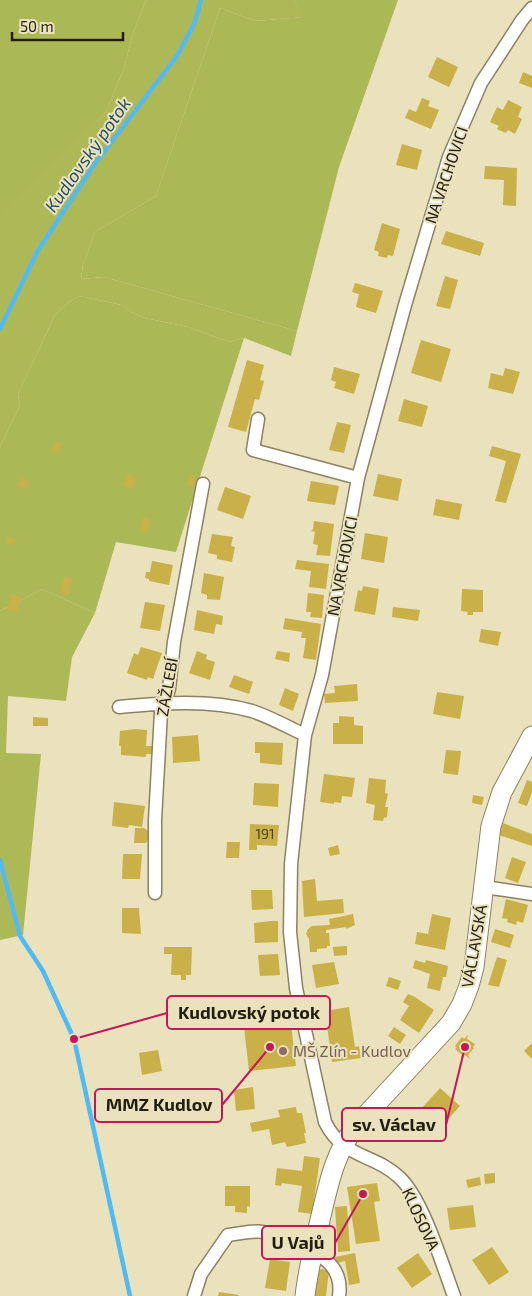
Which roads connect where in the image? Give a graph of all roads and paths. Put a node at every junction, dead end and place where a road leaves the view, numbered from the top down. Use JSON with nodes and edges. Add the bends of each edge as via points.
{"nodes":[{"id":1,"x":532,"y":8,"type":"edge"},
{"id":2,"x":258,"y":419,"type":"dead end"},
{"id":3,"x":358,"y":478,"type":"junction"},
{"id":4,"x":203,"y":484,"type":"dead end"},
{"id":5,"x":164,"y":703,"type":"junction"},
{"id":6,"x":119,"y":707,"type":"dead end"},
{"id":7,"x":305,"y":734,"type":"junction"},
{"id":8,"x":532,"y":736,"type":"edge"},
{"id":9,"x":484,"y":888,"type":"junction"},
{"id":10,"x":155,"y":893,"type":"dead end"},
{"id":11,"x":532,"y":894,"type":"edge"},
{"id":12,"x":343,"y":1145,"type":"junction"},
{"id":13,"x":312,"y":1251,"type":"junction"},
{"id":14,"x":194,"y":1296,"type":"edge"},
{"id":15,"x":305,"y":1296,"type":"edge"},
{"id":16,"x":339,"y":1296,"type":"edge"},
{"id":17,"x":454,"y":1296,"type":"edge"}],
"edges":[{"from":1,"to":3,"type":"street","name":"NA VRCHOVICI","via":[[481,83],[449,157]]},
{"from":2,"to":3,"type":"street","via":[[253,450]]},
{"from":3,"to":7,"type":"street","name":"NA VRCHOVICI","via":[[322,675]]},
{"from":4,"to":5,"type":"street","name":"ZÁŽLEBÍ"},
{"from":5,"to":6,"type":"street"},
{"from":5,"to":7,"type":"street","via":[[213,704],[252,712]]},
{"from":5,"to":10,"type":"street","name":"ZÁŽLEBÍ","via":[[155,820]]},
{"from":7,"to":12,"type":"street","name":"NA VRCHOVICI","via":[[291,864],[290,932],[296,988],[322,1111],[330,1131]]},
{"from":8,"to":9,"type":"street","name":"VÁCLAVSKÁ","via":[[502,792],[491,826]]},
{"from":9,"to":11,"type":"street"},
{"from":9,"to":12,"type":"street","name":"VÁCLAVSKÁ","via":[[474,966],[462,1004],[451,1023],[356,1126]]},
{"from":12,"to":13,"type":"street","name":"VÁCLAVSKÁ","via":[[331,1174]]},
{"from":12,"to":17,"type":"street","name":"KLOSOVA","via":[[384,1166],[406,1184],[426,1222]]},
{"from":13,"to":14,"type":"street","via":[[263,1231],[228,1235],[201,1274]]},
{"from":13,"to":15,"type":"street","name":"VÁCLAVSKÁ"},
{"from":13,"to":16,"type":"street","via":[[333,1265],[337,1272]]}]}
